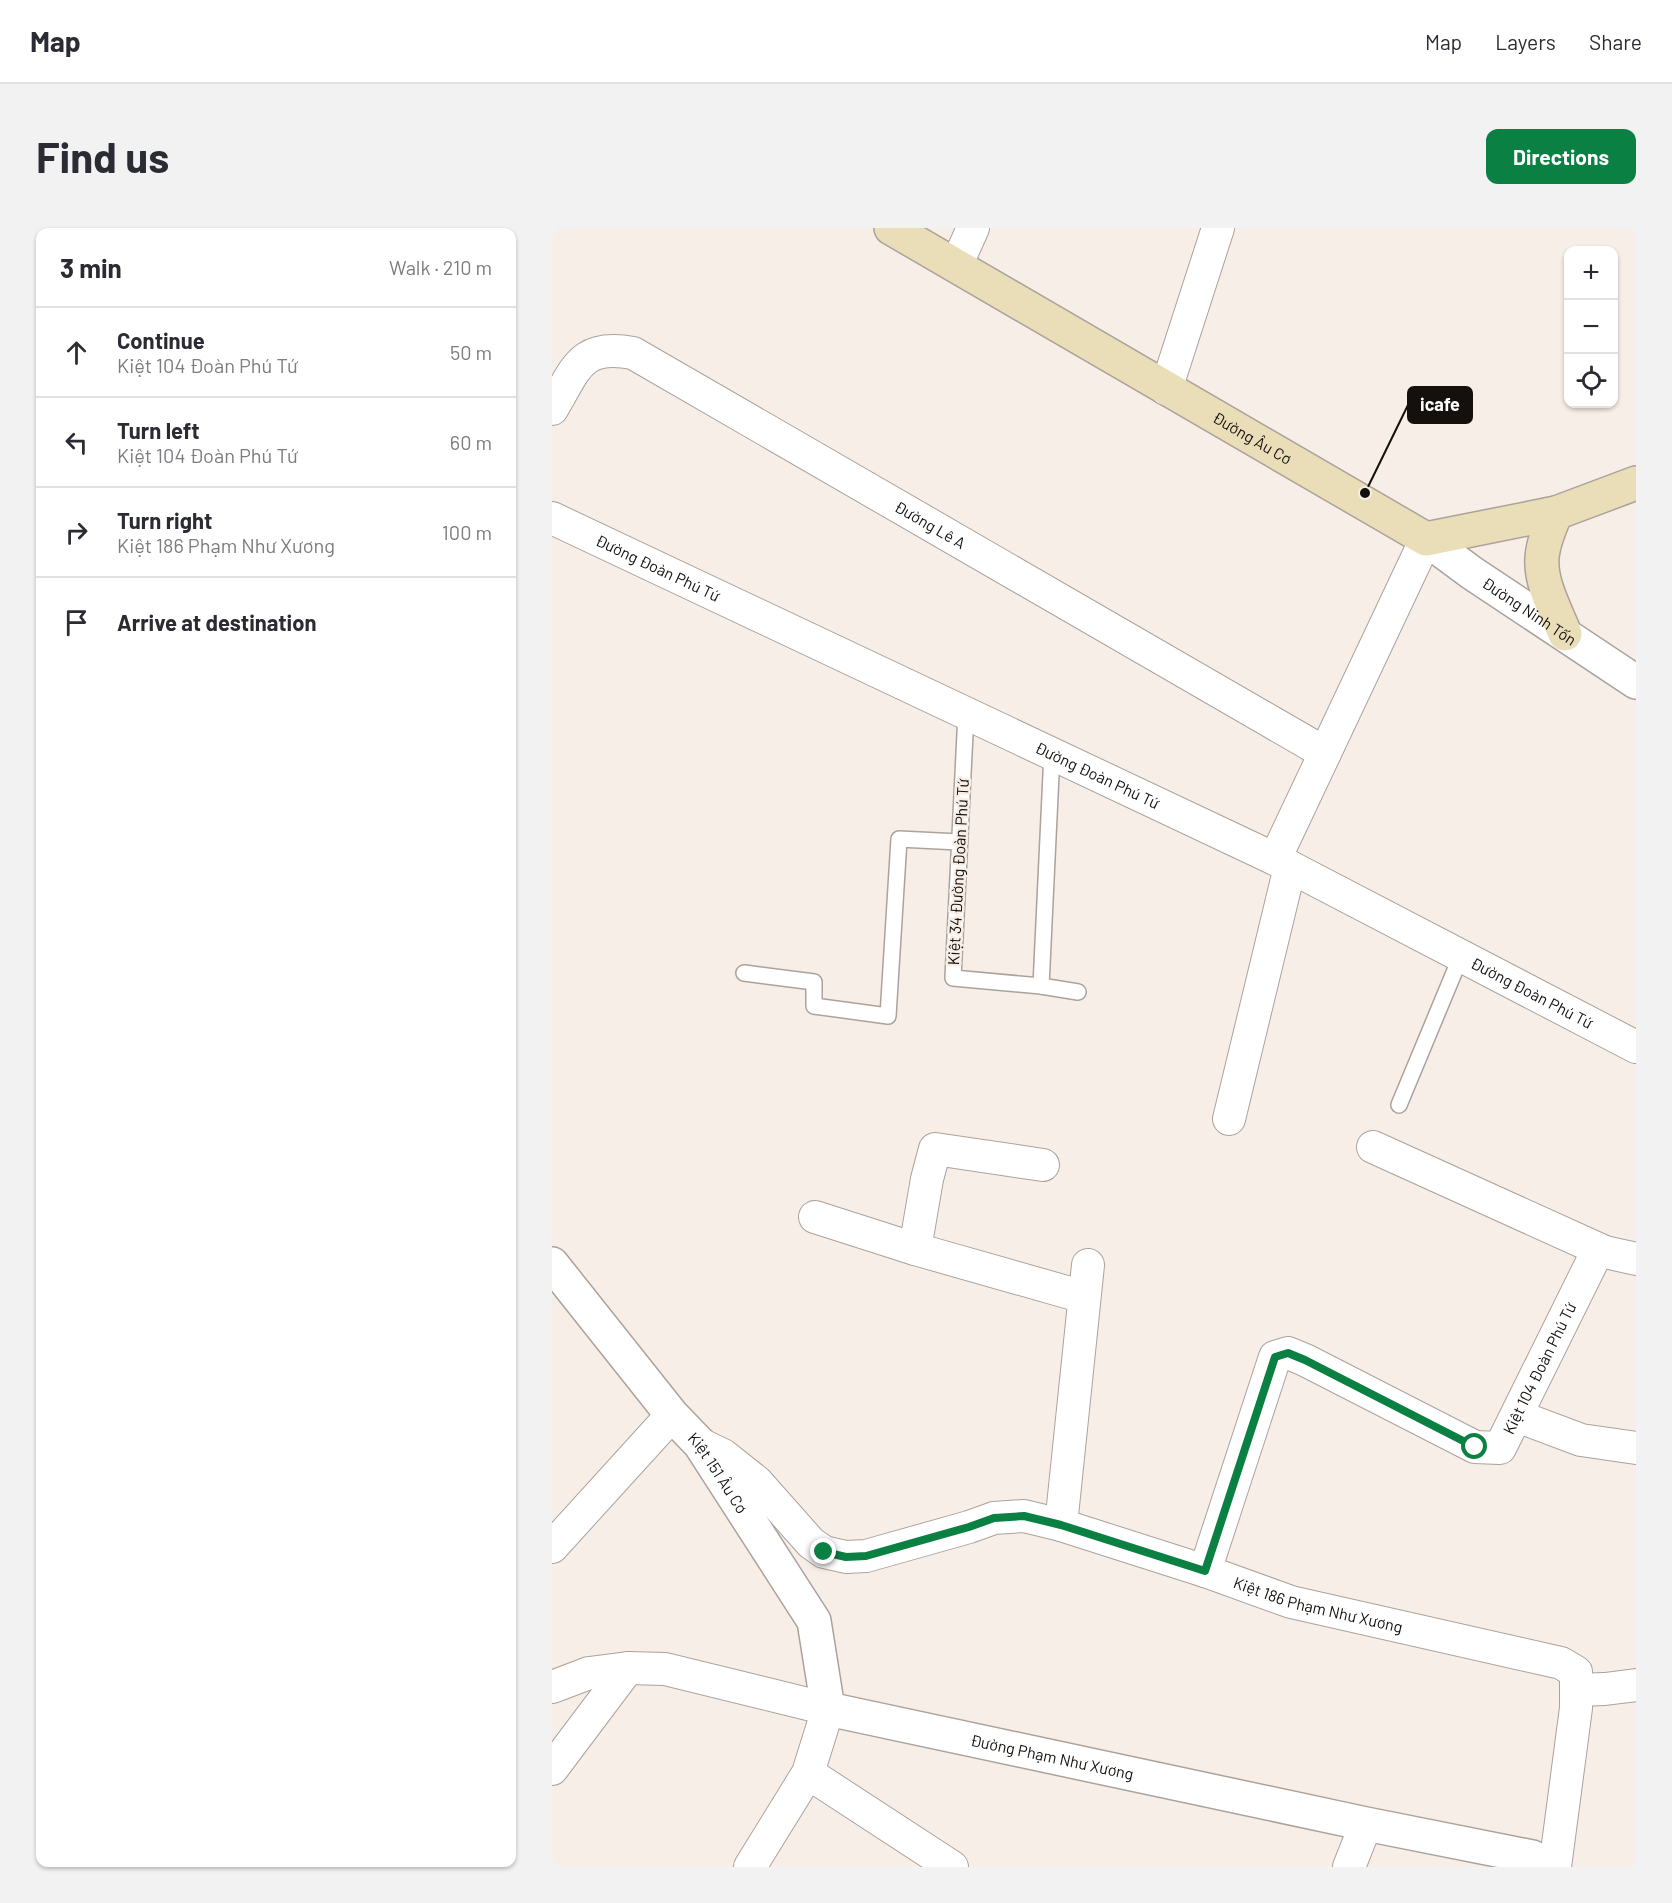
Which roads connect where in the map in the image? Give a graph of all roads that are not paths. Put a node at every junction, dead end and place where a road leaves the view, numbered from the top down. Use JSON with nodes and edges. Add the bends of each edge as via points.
{"nodes":[{"id":1,"x":891,"y":228,"type":"edge"},
{"id":2,"x":973,"y":228,"type":"edge"},
{"id":3,"x":1218,"y":228,"type":"edge"},
{"id":4,"x":956,"y":266,"type":"junction"},
{"id":5,"x":1166,"y":388,"type":"junction"},
{"id":6,"x":552,"y":409,"type":"edge"},
{"id":7,"x":1636,"y":483,"type":"edge"},
{"id":8,"x":1556,"y":513,"type":"junction"},
{"id":9,"x":552,"y":518,"type":"edge"},
{"id":10,"x":1426,"y":538,"type":"junction"},
{"id":11,"x":1565,"y":633,"type":"junction"},
{"id":12,"x":1636,"y":682,"type":"edge"},
{"id":13,"x":966,"y":713,"type":"junction"},
{"id":14,"x":1052,"y":753,"type":"junction"},
{"id":15,"x":1325,"y":753,"type":"junction"},
{"id":16,"x":959,"y":842,"type":"junction"},
{"id":17,"x":1283,"y":863,"type":"junction"},
{"id":18,"x":1461,"y":956,"type":"junction"},
{"id":19,"x":744,"y":973,"type":"dead end"},
{"id":20,"x":1041,"y":986,"type":"junction"},
{"id":21,"x":1078,"y":992,"type":"dead end"},
{"id":22,"x":1636,"y":1047,"type":"edge"},
{"id":23,"x":1399,"y":1105,"type":"dead end"},
{"id":24,"x":1229,"y":1119,"type":"dead end"},
{"id":25,"x":1373,"y":1147,"type":"dead end"},
{"id":26,"x":1043,"y":1165,"type":"dead end"},
{"id":27,"x":815,"y":1217,"type":"dead end"},
{"id":28,"x":915,"y":1250,"type":"junction"},
{"id":29,"x":1605,"y":1252,"type":"junction"},
{"id":30,"x":1636,"y":1259,"type":"edge"},
{"id":31,"x":552,"y":1264,"type":"edge"},
{"id":32,"x":1088,"y":1265,"type":"dead end"},
{"id":33,"x":1084,"y":1296,"type":"junction"},
{"id":34,"x":672,"y":1415,"type":"junction"},
{"id":35,"x":1517,"y":1416,"type":"junction"},
{"id":36,"x":700,"y":1444,"type":"junction"},
{"id":37,"x":1636,"y":1448,"type":"edge"},
{"id":38,"x":1061,"y":1525,"type":"junction"},
{"id":39,"x":552,"y":1547,"type":"edge"},
{"id":40,"x":1205,"y":1571,"type":"junction"},
{"id":41,"x":628,"y":1668,"type":"junction"},
{"id":42,"x":1636,"y":1685,"type":"edge"},
{"id":43,"x":552,"y":1687,"type":"edge"},
{"id":44,"x":1576,"y":1690,"type":"junction"},
{"id":45,"x":828,"y":1709,"type":"junction"},
{"id":46,"x":552,"y":1770,"type":"edge"},
{"id":47,"x":808,"y":1773,"type":"junction"},
{"id":48,"x":1366,"y":1824,"type":"junction"},
{"id":49,"x":750,"y":1867,"type":"edge"},
{"id":50,"x":952,"y":1867,"type":"edge"},
{"id":51,"x":1348,"y":1867,"type":"edge"},
{"id":52,"x":1554,"y":1867,"type":"edge"}],
"edges":[{"from":1,"to":4,"type":"main road","name":"Đường Âu Cơ"},
{"from":2,"to":4,"type":"street"},
{"from":3,"to":5,"type":"street"},
{"from":4,"to":5,"type":"main road","name":"Đường Âu Cơ"},
{"from":5,"to":10,"type":"main road","name":"Đường Âu Cơ"},
{"from":6,"to":15,"type":"street","name":"Đường Lê A","via":[[582,361],[595,352],[614,349],[633,353]]},
{"from":7,"to":8,"type":"main road"},
{"from":8,"to":10,"type":"main road"},
{"from":8,"to":11,"type":"main road","via":[[1542,559],[1547,587]]},
{"from":9,"to":13,"type":"street","name":"Đường Đoàn Phú Tứ"},
{"from":10,"to":11,"type":"street","name":"Đường Ninh Tốn"},
{"from":10,"to":15,"type":"street"},
{"from":11,"to":12,"type":"street","name":"Đường Ninh Tốn"},
{"from":13,"to":14,"type":"street","name":"Đường Đoàn Phú Tứ"},
{"from":13,"to":16,"type":"lane","name":"Kiệt 34 Đường Đoàn Phú Tứ"},
{"from":14,"to":17,"type":"street","name":"Đường Đoàn Phú Tứ"},
{"from":14,"to":20,"type":"lane"},
{"from":15,"to":17,"type":"street"},
{"from":16,"to":19,"type":"lane","via":[[899,839],[888,1017],[814,1006],[814,982]]},
{"from":16,"to":20,"type":"lane","name":"Kiệt 34 Đường Đoàn Phú Tứ","via":[[953,978]]},
{"from":17,"to":18,"type":"street","name":"Đường Đoàn Phú Tứ"},
{"from":17,"to":24,"type":"street"},
{"from":18,"to":22,"type":"street","name":"Đường Đoàn Phú Tứ"},
{"from":18,"to":23,"type":"lane"},
{"from":20,"to":21,"type":"lane"},
{"from":25,"to":29,"type":"street"},
{"from":26,"to":28,"type":"street","via":[[935,1149]]},
{"from":27,"to":28,"type":"street"},
{"from":28,"to":33,"type":"street"},
{"from":29,"to":30,"type":"street"},
{"from":29,"to":35,"type":"street","name":"Kiệt 104 Đoàn Phú Tứ","via":[[1595,1256]]},
{"from":31,"to":34,"type":"street","name":"Kiệt 151 Âu Cơ"},
{"from":32,"to":33,"type":"street"},
{"from":33,"to":38,"type":"street"},
{"from":34,"to":36,"type":"street","name":"Kiệt 151 Âu Cơ"},
{"from":34,"to":39,"type":"street"},
{"from":35,"to":37,"type":"street","via":[[1581,1440]]},
{"from":35,"to":40,"type":"street","name":"Kiệt 104 Đoàn Phú Tứ","via":[[1500,1448],[1475,1447],[1305,1360],[1288,1353],[1275,1357]]},
{"from":36,"to":38,"type":"street","name":"Kiệt 186 Phạm Như Xương","via":[[723,1455],[757,1482],[811,1543],[824,1552],[846,1557],[866,1556],[994,1518],[1024,1516]]},
{"from":36,"to":45,"type":"street","name":"Kiệt 151 Âu Cơ","via":[[814,1621]]},
{"from":38,"to":40,"type":"street","name":"Kiệt 186 Phạm Như Xương"},
{"from":40,"to":44,"type":"street","name":"Kiệt 186 Phạm Như Xương","via":[[1291,1602],[1561,1663],[1576,1672]]},
{"from":41,"to":43,"type":"street","name":"Đường Phạm Như Xương","via":[[589,1673]]},
{"from":41,"to":45,"type":"street","name":"Đường Phạm Như Xương","via":[[665,1669]]},
{"from":41,"to":46,"type":"street"},
{"from":42,"to":44,"type":"street"},
{"from":44,"to":52,"type":"street","name":"Kiệt 186 Phạm Như Xương"},
{"from":45,"to":47,"type":"street"},
{"from":45,"to":48,"type":"street","name":"Đường Phạm Như Xương"},
{"from":47,"to":49,"type":"street"},
{"from":47,"to":50,"type":"street"},
{"from":48,"to":51,"type":"street"},
{"from":48,"to":52,"type":"street","name":"Đường Phạm Như Xương","via":[[1532,1857]]}]}
